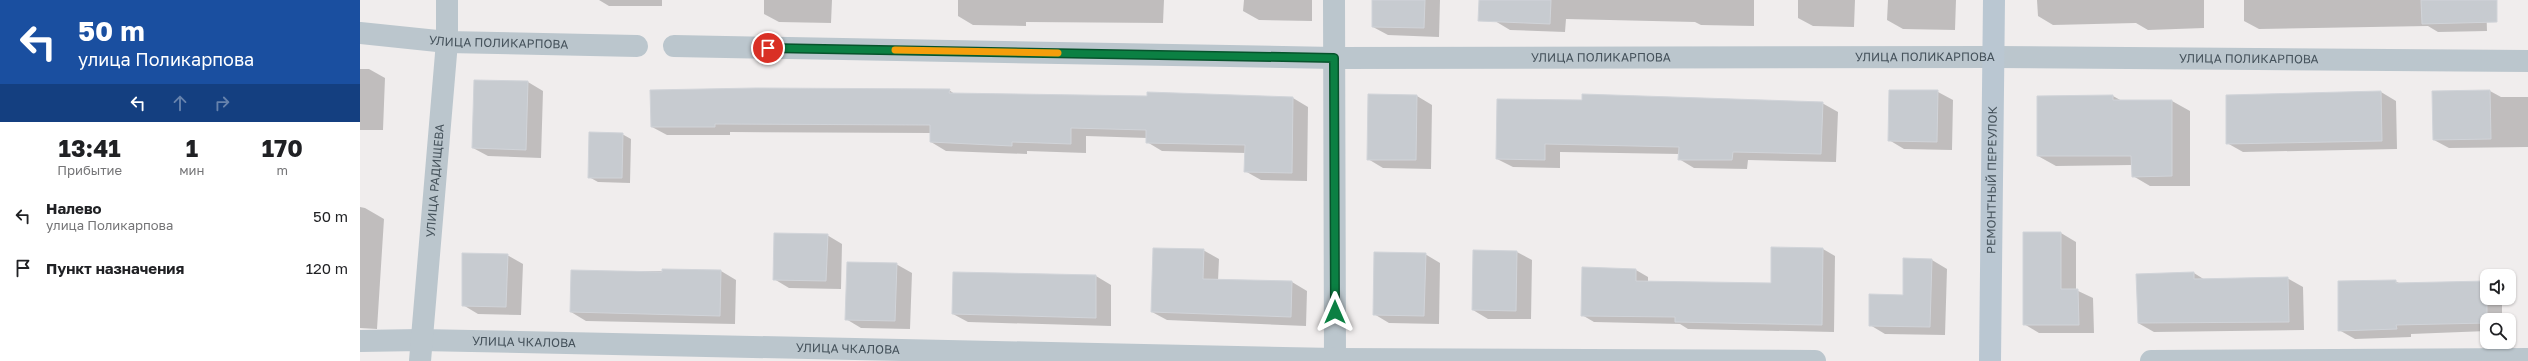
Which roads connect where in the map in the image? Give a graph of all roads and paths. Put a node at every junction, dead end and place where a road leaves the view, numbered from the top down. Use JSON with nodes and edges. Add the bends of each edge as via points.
{"nodes":[{"id":1,"x":448,"y":0,"type":"edge"},
{"id":2,"x":1334,"y":0,"type":"edge"},
{"id":3,"x":1994,"y":0,"type":"edge"},
{"id":4,"x":360,"y":33,"type":"edge"},
{"id":5,"x":448,"y":42,"type":"junction"},
{"id":6,"x":637,"y":46,"type":"dead end"},
{"id":7,"x":674,"y":46,"type":"dead end"},
{"id":8,"x":1994,"y":57,"type":"junction"},
{"id":9,"x":1334,"y":58,"type":"junction"},
{"id":10,"x":2528,"y":61,"type":"edge"},
{"id":11,"x":360,"y":341,"type":"edge"},
{"id":12,"x":420,"y":351,"type":"edge"},
{"id":13,"x":1335,"y":360,"type":"edge"},
{"id":14,"x":2528,"y":360,"type":"edge"},
{"id":15,"x":1815,"y":361,"type":"edge"},
{"id":16,"x":1990,"y":361,"type":"edge"},
{"id":17,"x":2151,"y":361,"type":"edge"}],
"edges":[{"from":1,"to":5,"type":"street","name":"УЛИЦА РАДИЩЕВА"},
{"from":2,"to":9,"type":"street"},
{"from":3,"to":8,"type":"main road","name":"РЕМОНТНЫЙ ПЕРЕУЛОК"},
{"from":4,"to":5,"type":"street","name":"УЛИЦА ПОЛИКАРПОВА"},
{"from":5,"to":6,"type":"street","name":"УЛИЦА ПОЛИКАРПОВА"},
{"from":5,"to":12,"type":"street","name":"УЛИЦА РАДИЩЕВА"},
{"from":7,"to":9,"type":"street","name":"УЛИЦА ПОЛИКАРПОВА"},
{"from":8,"to":9,"type":"street","name":"УЛИЦА ПОЛИКАРПОВА"},
{"from":8,"to":10,"type":"street","name":"УЛИЦА ПОЛИКАРПОВА"},
{"from":8,"to":16,"type":"main road","name":"РЕМОНТНЫЙ ПЕРЕУЛОК"},
{"from":9,"to":13,"type":"street"},
{"from":11,"to":12,"type":"street","name":"УЛИЦА ЧКАЛОВА"},
{"from":12,"to":13,"type":"street","name":"УЛИЦА ЧКАЛОВА"},
{"from":13,"to":15,"type":"street","name":"УЛИЦА ЧКАЛОВА"},
{"from":14,"to":17,"type":"street"}]}
